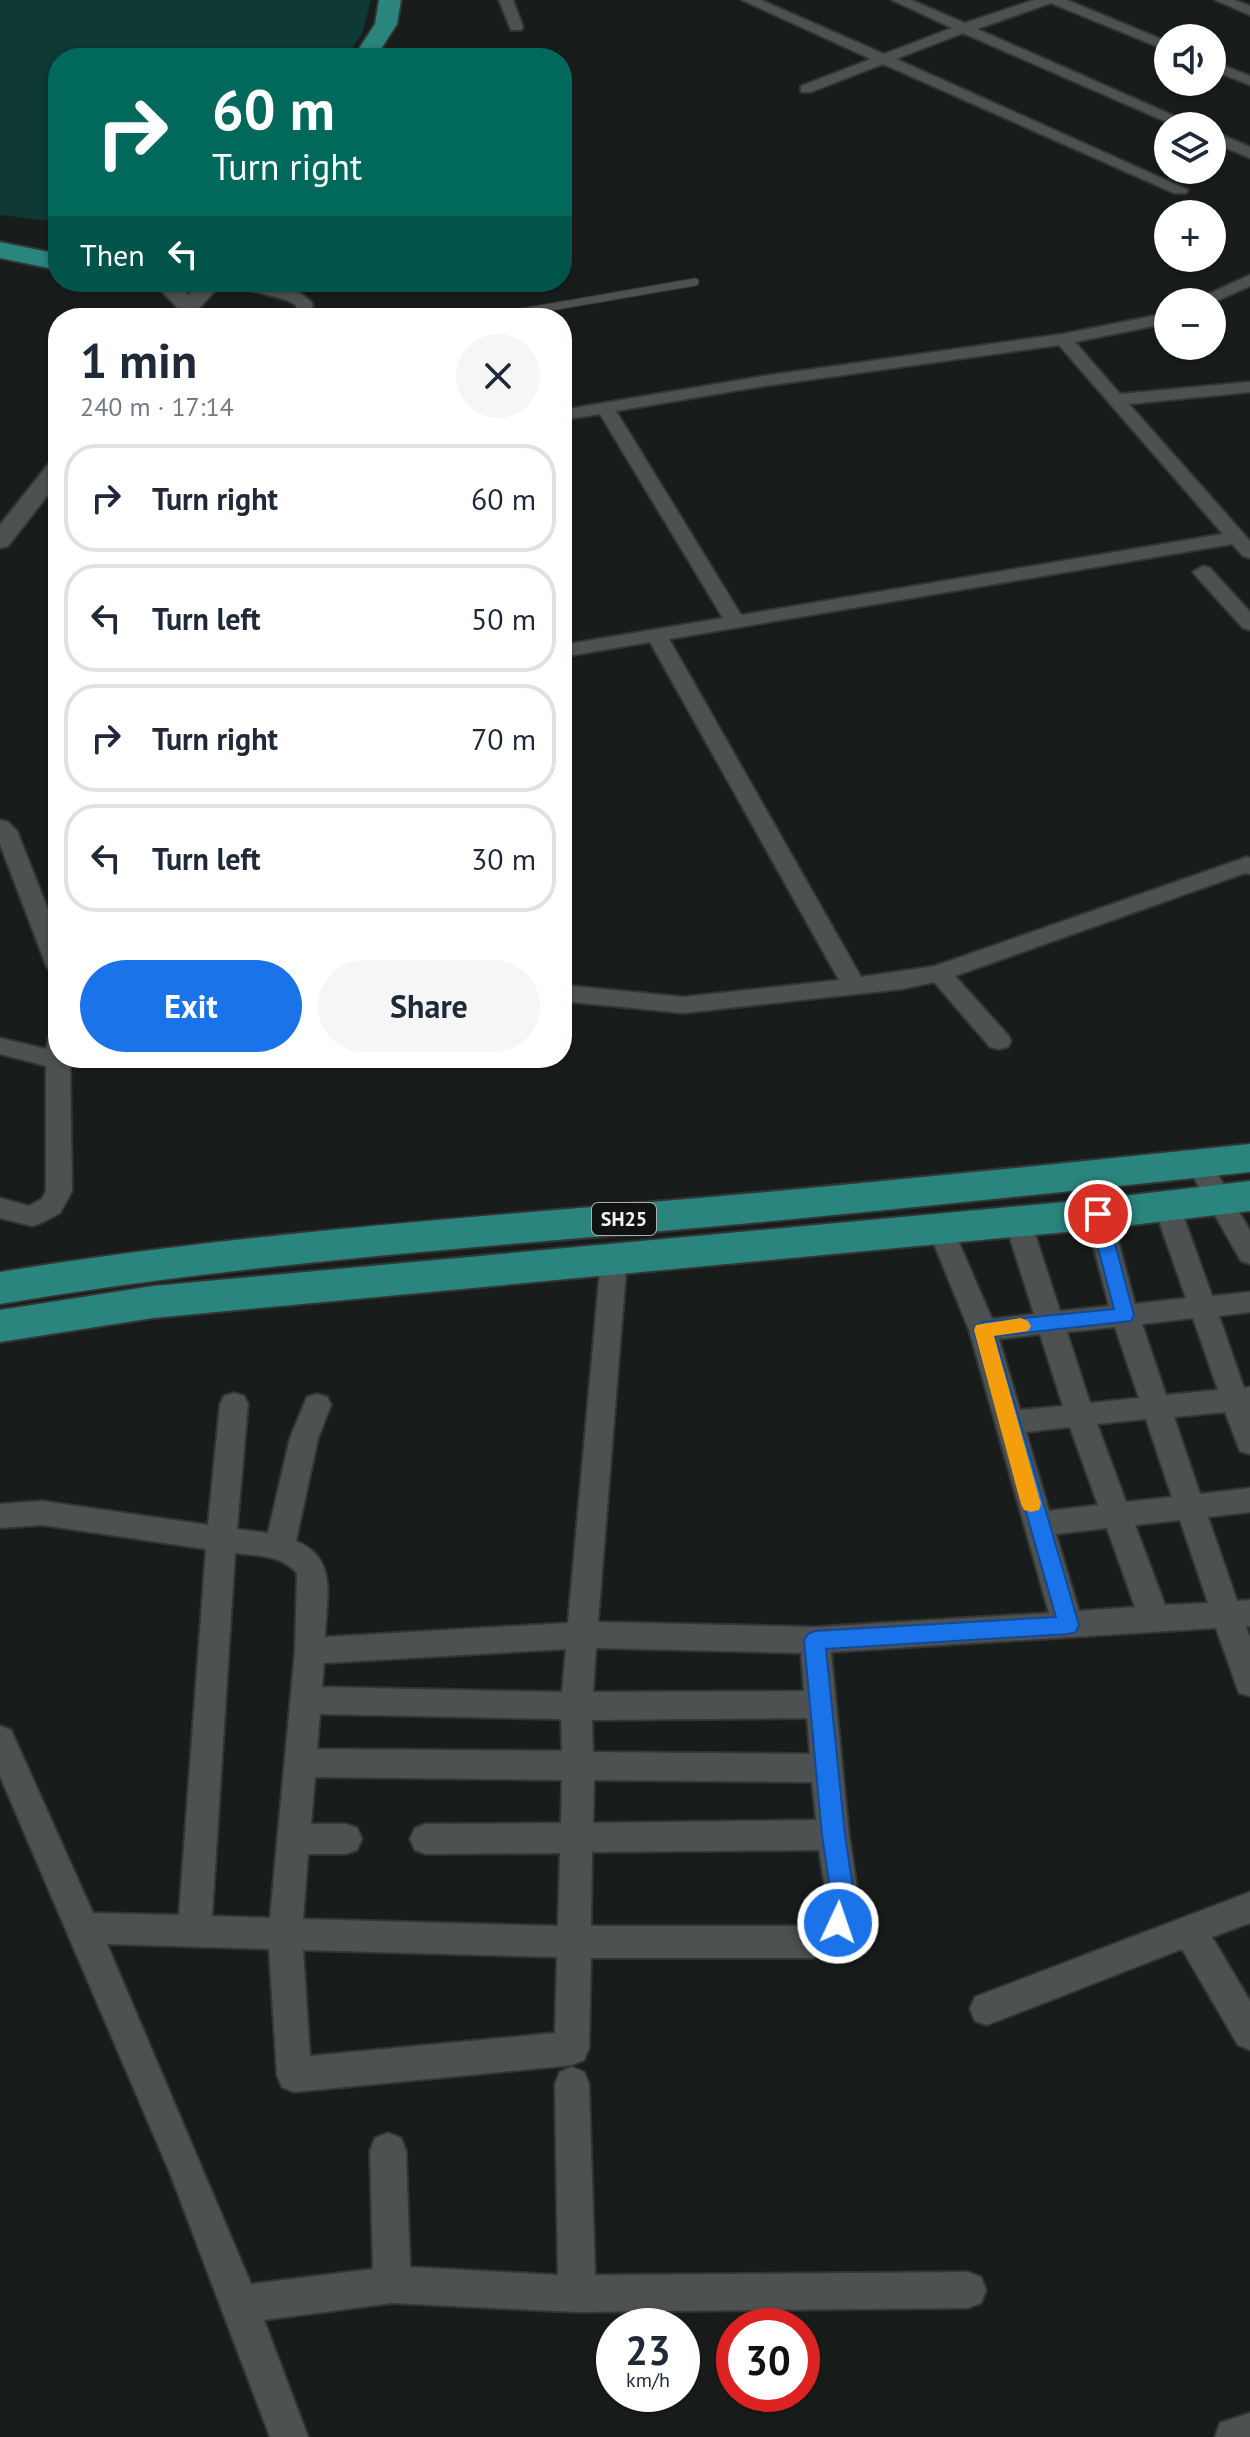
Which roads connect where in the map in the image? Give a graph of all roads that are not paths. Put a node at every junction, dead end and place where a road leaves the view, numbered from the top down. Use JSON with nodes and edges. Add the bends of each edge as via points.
{"nodes":[{"id":1,"x":390,"y":0,"type":"edge"},
{"id":2,"x":506,"y":0,"type":"edge"},
{"id":3,"x":749,"y":0,"type":"edge"},
{"id":4,"x":899,"y":0,"type":"edge"},
{"id":5,"x":1047,"y":0,"type":"edge"},
{"id":6,"x":1055,"y":0,"type":"edge"},
{"id":7,"x":1222,"y":0,"type":"edge"},
{"id":8,"x":1250,"y":11,"type":"edge"},
{"id":9,"x":516,"y":27,"type":"dead end"},
{"id":10,"x":965,"y":29,"type":"junction"},
{"id":11,"x":1154,"y":41,"type":"edge"},
{"id":12,"x":372,"y":48,"type":"edge"},
{"id":13,"x":882,"y":60,"type":"junction"},
{"id":14,"x":1226,"y":71,"type":"edge"},
{"id":15,"x":1250,"y":81,"type":"edge"},
{"id":16,"x":806,"y":89,"type":"dead end"},
{"id":17,"x":1157,"y":112,"type":"edge"},
{"id":18,"x":1226,"y":142,"type":"edge"},
{"id":19,"x":1250,"y":153,"type":"edge"},
{"id":20,"x":1180,"y":190,"type":"dead end"},
{"id":21,"x":0,"y":231,"type":"edge"},
{"id":22,"x":48,"y":237,"type":"edge"},
{"id":23,"x":0,"y":250,"type":"edge"},
{"id":24,"x":48,"y":260,"type":"edge"},
{"id":25,"x":1250,"y":280,"type":"edge"},
{"id":26,"x":695,"y":282,"type":"dead end"},
{"id":27,"x":1226,"y":290,"type":"edge"},
{"id":28,"x":203,"y":292,"type":"edge"},
{"id":29,"x":278,"y":292,"type":"edge"},
{"id":30,"x":188,"y":308,"type":"edge"},
{"id":31,"x":305,"y":308,"type":"edge"},
{"id":32,"x":546,"y":308,"type":"edge"},
{"id":33,"x":1154,"y":321,"type":"edge"},
{"id":34,"x":1063,"y":339,"type":"junction"},
{"id":35,"x":1250,"y":387,"type":"edge"},
{"id":36,"x":1115,"y":400,"type":"junction"},
{"id":37,"x":606,"y":409,"type":"junction"},
{"id":38,"x":572,"y":414,"type":"edge"},
{"id":39,"x":48,"y":480,"type":"edge"},
{"id":40,"x":0,"y":541,"type":"edge"},
{"id":41,"x":1243,"y":545,"type":"edge"},
{"id":42,"x":1203,"y":572,"type":"dead end"},
{"id":43,"x":736,"y":623,"type":"junction"},
{"id":44,"x":1250,"y":624,"type":"edge"},
{"id":45,"x":657,"y":636,"type":"junction"},
{"id":46,"x":572,"y":649,"type":"edge"},
{"id":47,"x":0,"y":827,"type":"edge"},
{"id":48,"x":1250,"y":867,"type":"edge"},
{"id":49,"x":48,"y":937,"type":"edge"},
{"id":50,"x":939,"y":973,"type":"junction"},
{"id":51,"x":854,"y":986,"type":"junction"},
{"id":52,"x":572,"y":994,"type":"edge"},
{"id":53,"x":999,"y":1041,"type":"dead end"},
{"id":54,"x":0,"y":1046,"type":"edge"},
{"id":55,"x":48,"y":1051,"type":"edge"},
{"id":56,"x":57,"y":1068,"type":"edge"},
{"id":57,"x":1250,"y":1158,"type":"edge"},
{"id":58,"x":1199,"y":1164,"type":"junction"},
{"id":59,"x":1235,"y":1198,"type":"edge"},
{"id":60,"x":1167,"y":1207,"type":"junction"},
{"id":61,"x":0,"y":1208,"type":"edge"},
{"id":62,"x":1098,"y":1214,"type":"junction"},
{"id":63,"x":1018,"y":1222,"type":"junction"},
{"id":64,"x":941,"y":1229,"type":"junction"},
{"id":65,"x":1250,"y":1254,"type":"edge"},
{"id":66,"x":614,"y":1258,"type":"junction"},
{"id":67,"x":0,"y":1288,"type":"edge"},
{"id":68,"x":1250,"y":1302,"type":"edge"},
{"id":69,"x":1201,"y":1306,"type":"junction"},
{"id":70,"x":1125,"y":1315,"type":"junction"},
{"id":71,"x":1049,"y":1323,"type":"junction"},
{"id":72,"x":0,"y":1326,"type":"edge"},
{"id":73,"x":983,"y":1330,"type":"junction"},
{"id":74,"x":1242,"y":1399,"type":"edge"},
{"id":75,"x":234,"y":1404,"type":"dead end"},
{"id":76,"x":317,"y":1405,"type":"dead end"},
{"id":77,"x":1157,"y":1407,"type":"junction"},
{"id":78,"x":1080,"y":1416,"type":"junction"},
{"id":79,"x":1010,"y":1422,"type":"junction"},
{"id":80,"x":1250,"y":1443,"type":"edge"},
{"id":81,"x":1250,"y":1500,"type":"edge"},
{"id":82,"x":1191,"y":1505,"type":"junction"},
{"id":83,"x":1116,"y":1514,"type":"junction"},
{"id":84,"x":0,"y":1516,"type":"edge"},
{"id":85,"x":1037,"y":1524,"type":"junction"},
{"id":86,"x":221,"y":1541,"type":"junction"},
{"id":87,"x":280,"y":1547,"type":"junction"},
{"id":88,"x":1239,"y":1614,"type":"edge"},
{"id":89,"x":1155,"y":1620,"type":"junction"},
{"id":90,"x":1068,"y":1625,"type":"junction"},
{"id":91,"x":583,"y":1635,"type":"junction"},
{"id":92,"x":815,"y":1640,"type":"junction"},
{"id":93,"x":310,"y":1651,"type":"junction"},
{"id":94,"x":1250,"y":1683,"type":"edge"},
{"id":95,"x":305,"y":1700,"type":"junction"},
{"id":96,"x":823,"y":1704,"type":"junction"},
{"id":97,"x":576,"y":1706,"type":"junction"},
{"id":98,"x":0,"y":1740,"type":"edge"},
{"id":99,"x":299,"y":1763,"type":"junction"},
{"id":100,"x":578,"y":1768,"type":"junction"},
{"id":101,"x":827,"y":1768,"type":"junction"},
{"id":102,"x":833,"y":1835,"type":"junction"},
{"id":103,"x":291,"y":1839,"type":"junction"},
{"id":104,"x":346,"y":1839,"type":"dead end"},
{"id":105,"x":426,"y":1839,"type":"dead end"},
{"id":106,"x":576,"y":1839,"type":"junction"},
{"id":107,"x":1250,"y":1907,"type":"edge"},
{"id":108,"x":83,"y":1928,"type":"junction"},
{"id":109,"x":195,"y":1930,"type":"junction"},
{"id":110,"x":285,"y":1932,"type":"junction"},
{"id":111,"x":1190,"y":1932,"type":"junction"},
{"id":112,"x":575,"y":1942,"type":"junction"},
{"id":113,"x":987,"y":2009,"type":"dead end"},
{"id":114,"x":1250,"y":2033,"type":"edge"},
{"id":115,"x":572,"y":2084,"type":"dead end"},
{"id":116,"x":388,"y":2151,"type":"dead end"},
{"id":117,"x":392,"y":2285,"type":"junction"},
{"id":118,"x":968,"y":2290,"type":"dead end"},
{"id":119,"x":577,"y":2294,"type":"junction"},
{"id":120,"x":242,"y":2304,"type":"junction"},
{"id":121,"x":1250,"y":2432,"type":"edge"},
{"id":122,"x":289,"y":2437,"type":"edge"},
{"id":123,"x":1234,"y":2437,"type":"edge"}],
"edges":[{"from":1,"to":12,"type":"main road","via":[[391,16]]},
{"from":2,"to":9,"type":"street"},
{"from":3,"to":13,"type":"street"},
{"from":4,"to":10,"type":"street"},
{"from":5,"to":10,"type":"street"},
{"from":6,"to":11,"type":"street"},
{"from":7,"to":8,"type":"street"},
{"from":10,"to":13,"type":"street"},
{"from":10,"to":17,"type":"street"},
{"from":13,"to":16,"type":"street"},
{"from":13,"to":20,"type":"street"},
{"from":14,"to":15,"type":"street"},
{"from":18,"to":19,"type":"street"},
{"from":21,"to":22,"type":"main road"},
{"from":23,"to":24,"type":"main road"},
{"from":25,"to":27,"type":"street"},
{"from":26,"to":32,"type":"lane"},
{"from":28,"to":30,"type":"street"},
{"from":29,"to":31,"type":"street","via":[[293,296]]},
{"from":33,"to":34,"type":"street"},
{"from":34,"to":36,"type":"street"},
{"from":34,"to":37,"type":"street"},
{"from":35,"to":36,"type":"street"},
{"from":36,"to":41,"type":"street"},
{"from":37,"to":38,"type":"street"},
{"from":37,"to":43,"type":"street"},
{"from":39,"to":40,"type":"street"},
{"from":41,"to":43,"type":"street"},
{"from":42,"to":44,"type":"street"},
{"from":43,"to":45,"type":"street"},
{"from":45,"to":46,"type":"street"},
{"from":45,"to":51,"type":"street"},
{"from":47,"to":49,"type":"street"},
{"from":48,"to":50,"type":"street"},
{"from":50,"to":51,"type":"street"},
{"from":50,"to":53,"type":"street"},
{"from":51,"to":52,"type":"street","via":[[683,1005]]},
{"from":54,"to":55,"type":"street"},
{"from":56,"to":61,"type":"street","via":[[59,1191],[51,1206],[32,1216]]},
{"from":57,"to":58,"type":"main road","number":"SH25"},
{"from":58,"to":59,"type":"street"},
{"from":58,"to":67,"type":"main road","number":"SH25","via":[[298,1245]]},
{"from":59,"to":60,"type":"main road","number":"SH25"},
{"from":59,"to":65,"type":"street"},
{"from":60,"to":62,"type":"main road","number":"SH25"},
{"from":60,"to":69,"type":"street"},
{"from":62,"to":63,"type":"main road","number":"SH25"},
{"from":62,"to":70,"type":"street"},
{"from":63,"to":64,"type":"main road","number":"SH25"},
{"from":63,"to":71,"type":"street"},
{"from":64,"to":66,"type":"main road","number":"SH25"},
{"from":64,"to":73,"type":"street"},
{"from":66,"to":72,"type":"main road","number":"SH25","via":[[153,1302]]},
{"from":66,"to":91,"type":"street"},
{"from":68,"to":69,"type":"street"},
{"from":69,"to":70,"type":"street"},
{"from":69,"to":74,"type":"street"},
{"from":70,"to":71,"type":"street"},
{"from":70,"to":77,"type":"street"},
{"from":71,"to":73,"type":"street"},
{"from":71,"to":78,"type":"street"},
{"from":73,"to":79,"type":"street"},
{"from":74,"to":77,"type":"street"},
{"from":74,"to":80,"type":"street"},
{"from":75,"to":86,"type":"street"},
{"from":76,"to":87,"type":"street","via":[[304,1438]]},
{"from":77,"to":78,"type":"street"},
{"from":77,"to":82,"type":"street"},
{"from":78,"to":79,"type":"street"},
{"from":78,"to":83,"type":"street"},
{"from":79,"to":85,"type":"street"},
{"from":81,"to":82,"type":"street"},
{"from":82,"to":83,"type":"street"},
{"from":82,"to":88,"type":"street"},
{"from":83,"to":85,"type":"street"},
{"from":83,"to":89,"type":"street"},
{"from":84,"to":86,"type":"street","via":[[42,1513]]},
{"from":85,"to":90,"type":"street"},
{"from":86,"to":87,"type":"street"},
{"from":86,"to":109,"type":"street"},
{"from":87,"to":93,"type":"street","via":[[299,1555],[312,1569]]},
{"from":88,"to":89,"type":"street"},
{"from":88,"to":94,"type":"street"},
{"from":89,"to":90,"type":"street"},
{"from":90,"to":92,"type":"street"},
{"from":91,"to":92,"type":"street"},
{"from":91,"to":93,"type":"street"},
{"from":91,"to":97,"type":"street"},
{"from":92,"to":96,"type":"street"},
{"from":93,"to":95,"type":"street"},
{"from":95,"to":97,"type":"street"},
{"from":95,"to":99,"type":"street"},
{"from":96,"to":97,"type":"street"},
{"from":96,"to":101,"type":"street"},
{"from":97,"to":100,"type":"street"},
{"from":98,"to":108,"type":"street"},
{"from":99,"to":100,"type":"street"},
{"from":99,"to":103,"type":"street"},
{"from":100,"to":101,"type":"street"},
{"from":100,"to":106,"type":"street"},
{"from":101,"to":102,"type":"street"},
{"from":102,"to":106,"type":"street"},
{"from":102,"to":112,"type":"street","via":[[844,1908],[827,1936],[813,1942]]},
{"from":103,"to":104,"type":"street"},
{"from":103,"to":110,"type":"street"},
{"from":105,"to":106,"type":"street"},
{"from":106,"to":112,"type":"street"},
{"from":107,"to":111,"type":"street"},
{"from":108,"to":109,"type":"street"},
{"from":108,"to":120,"type":"street"},
{"from":109,"to":110,"type":"street"},
{"from":110,"to":112,"type":"street"},
{"from":110,"to":112,"type":"street","via":[[294,2075],[572,2048]]},
{"from":111,"to":113,"type":"street"},
{"from":111,"to":114,"type":"street"},
{"from":115,"to":119,"type":"street"},
{"from":116,"to":117,"type":"street"},
{"from":117,"to":119,"type":"street"},
{"from":117,"to":120,"type":"street"},
{"from":118,"to":119,"type":"street"},
{"from":120,"to":122,"type":"street"},
{"from":121,"to":123,"type":"street"}]}
